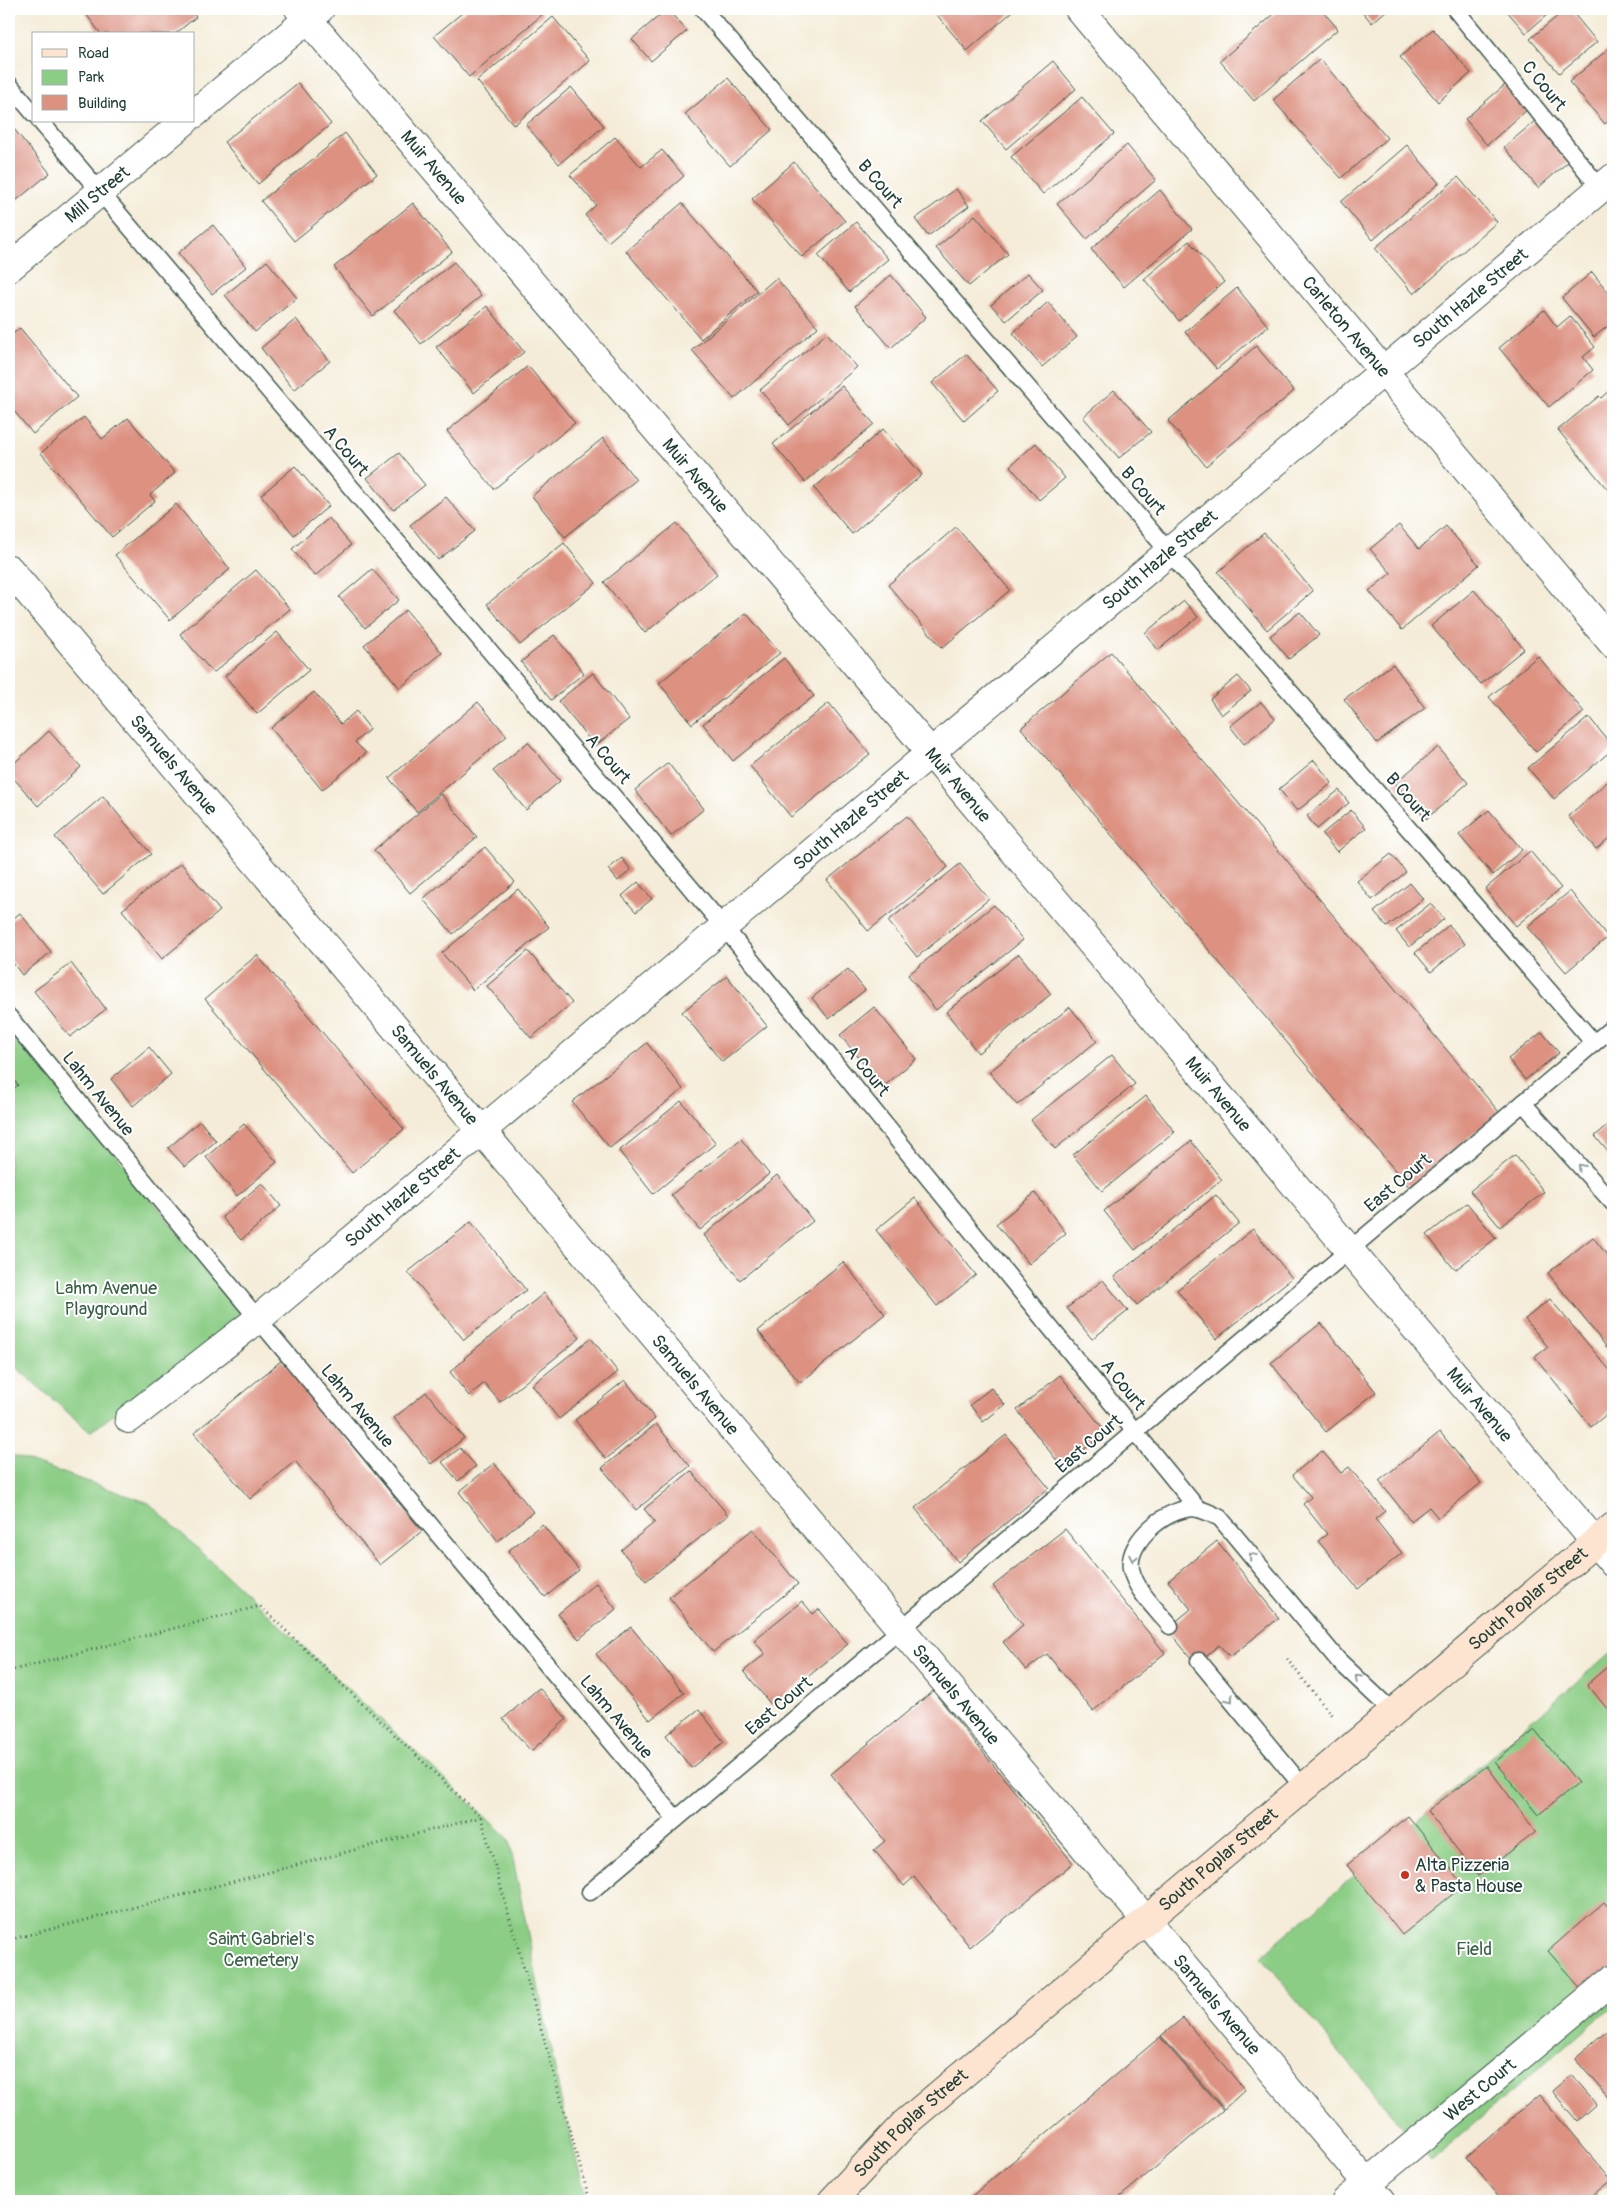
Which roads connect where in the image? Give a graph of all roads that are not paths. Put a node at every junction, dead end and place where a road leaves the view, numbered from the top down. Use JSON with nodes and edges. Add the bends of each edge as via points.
{"nodes":[{"id":1,"x":703,"y":9,"type":"edge"},
{"id":2,"x":1079,"y":9,"type":"edge"},
{"id":3,"x":1455,"y":9,"type":"edge"},
{"id":4,"x":309,"y":12,"type":"edge"},
{"id":5,"x":9,"y":84,"type":"edge"},
{"id":6,"x":32,"y":112,"type":"edge"},
{"id":7,"x":195,"y":113,"type":"edge"},
{"id":8,"x":41,"y":122,"type":"edge"},
{"id":9,"x":184,"y":122,"type":"edge"},
{"id":10,"x":1607,"y":184,"type":"edge"},
{"id":11,"x":100,"y":192,"type":"junction"},
{"id":12,"x":9,"y":268,"type":"edge"},
{"id":13,"x":1384,"y":371,"type":"junction"},
{"id":14,"x":1169,"y":552,"type":"junction"},
{"id":15,"x":9,"y":569,"type":"edge"},
{"id":16,"x":1613,"y":644,"type":"edge"},
{"id":17,"x":931,"y":752,"type":"junction"},
{"id":18,"x":724,"y":926,"type":"junction"},
{"id":19,"x":9,"y":1017,"type":"edge"},
{"id":20,"x":1613,"y":1027,"type":"edge"},
{"id":21,"x":1594,"y":1043,"type":"junction"},
{"id":22,"x":1523,"y":1103,"type":"junction"},
{"id":23,"x":481,"y":1130,"type":"junction"},
{"id":24,"x":1613,"y":1203,"type":"edge"},
{"id":25,"x":1350,"y":1250,"type":"junction"},
{"id":26,"x":258,"y":1319,"type":"junction"},
{"id":27,"x":129,"y":1419,"type":"dead end"},
{"id":28,"x":1135,"y":1431,"type":"junction"},
{"id":29,"x":1198,"y":1509,"type":"junction"},
{"id":30,"x":1604,"y":1534,"type":"edge"},
{"id":31,"x":1613,"y":1563,"type":"edge"},
{"id":32,"x":1170,"y":1626,"type":"dead end"},
{"id":33,"x":900,"y":1629,"type":"junction"},
{"id":34,"x":1199,"y":1661,"type":"dead end"},
{"id":35,"x":1394,"y":1712,"type":"junction"},
{"id":36,"x":1304,"y":1788,"type":"junction"},
{"id":37,"x":676,"y":1819,"type":"junction"},
{"id":38,"x":590,"y":1892,"type":"dead end"},
{"id":39,"x":1145,"y":1921,"type":"junction"},
{"id":40,"x":1610,"y":1988,"type":"edge"},
{"id":41,"x":1374,"y":2192,"type":"edge"},
{"id":42,"x":832,"y":2201,"type":"edge"},
{"id":43,"x":1346,"y":2201,"type":"edge"}],
"edges":[{"from":1,"to":14,"type":"lane","name":"B Court"},
{"from":2,"to":13,"type":"street","name":"Carleton Avenue"},
{"from":3,"to":10,"type":"lane","name":"C Court"},
{"from":4,"to":7,"type":"street"},
{"from":4,"to":17,"type":"street","name":"Muir Avenue"},
{"from":5,"to":6,"type":"lane"},
{"from":8,"to":11,"type":"lane","name":"A Court"},
{"from":9,"to":11,"type":"street","name":"Mill Street"},
{"from":10,"to":13,"type":"street","name":"South Hazle Street"},
{"from":11,"to":12,"type":"street","name":"Mill Street"},
{"from":11,"to":18,"type":"lane","name":"A Court"},
{"from":13,"to":14,"type":"street","name":"South Hazle Street"},
{"from":13,"to":16,"type":"street","name":"Carleton Avenue"},
{"from":14,"to":17,"type":"street","name":"South Hazle Street"},
{"from":14,"to":21,"type":"lane","name":"B Court"},
{"from":15,"to":23,"type":"street","name":"Samuels Avenue"},
{"from":17,"to":18,"type":"street","name":"South Hazle Street"},
{"from":17,"to":25,"type":"street","name":"Muir Avenue"},
{"from":18,"to":23,"type":"street","name":"South Hazle Street"},
{"from":18,"to":28,"type":"lane","name":"A Court"},
{"from":19,"to":26,"type":"lane","name":"Lahm Avenue"},
{"from":20,"to":21,"type":"lane","name":"East Court"},
{"from":21,"to":22,"type":"lane","name":"East Court"},
{"from":24,"to":22,"type":"lane","one_way":true},
{"from":22,"to":25,"type":"lane","name":"East Court"},
{"from":23,"to":26,"type":"street","name":"South Hazle Street"},
{"from":23,"to":33,"type":"street","name":"Samuels Avenue"},
{"from":25,"to":28,"type":"lane","name":"East Court"},
{"from":25,"to":30,"type":"street","name":"Muir Avenue"},
{"from":26,"to":27,"type":"street","name":"South Hazle Street"},
{"from":26,"to":37,"type":"lane","name":"Lahm Avenue"},
{"from":28,"to":29,"type":"lane","name":"A Court"},
{"from":28,"to":33,"type":"lane","name":"East Court"},
{"from":29,"to":32,"type":"lane","one_way":true,"via":[[1176,1511],[1144,1533],[1134,1549],[1131,1567],[1138,1587]]},
{"from":35,"to":29,"type":"lane","one_way":true,"via":[[1338,1660],[1220,1518]]},
{"from":30,"to":31,"type":"street","name":"Muir Avenue"},
{"from":30,"to":35,"type":"main road","name":"South Poplar Street"},
{"from":33,"to":37,"type":"lane","name":"East Court"},
{"from":33,"to":39,"type":"street","name":"Samuels Avenue"},
{"from":34,"to":36,"type":"lane","one_way":true},
{"from":35,"to":36,"type":"main road","name":"South Poplar Street"},
{"from":36,"to":39,"type":"main road","name":"South Poplar Street"},
{"from":37,"to":38,"type":"lane","name":"East Court"},
{"from":39,"to":41,"type":"street","name":"Samuels Avenue"},
{"from":39,"to":42,"type":"main road","name":"South Poplar Street","via":[[904,2124]]},
{"from":40,"to":41,"type":"street","name":"West Court"},
{"from":41,"to":43,"type":"street","name":"West Court"}]}
